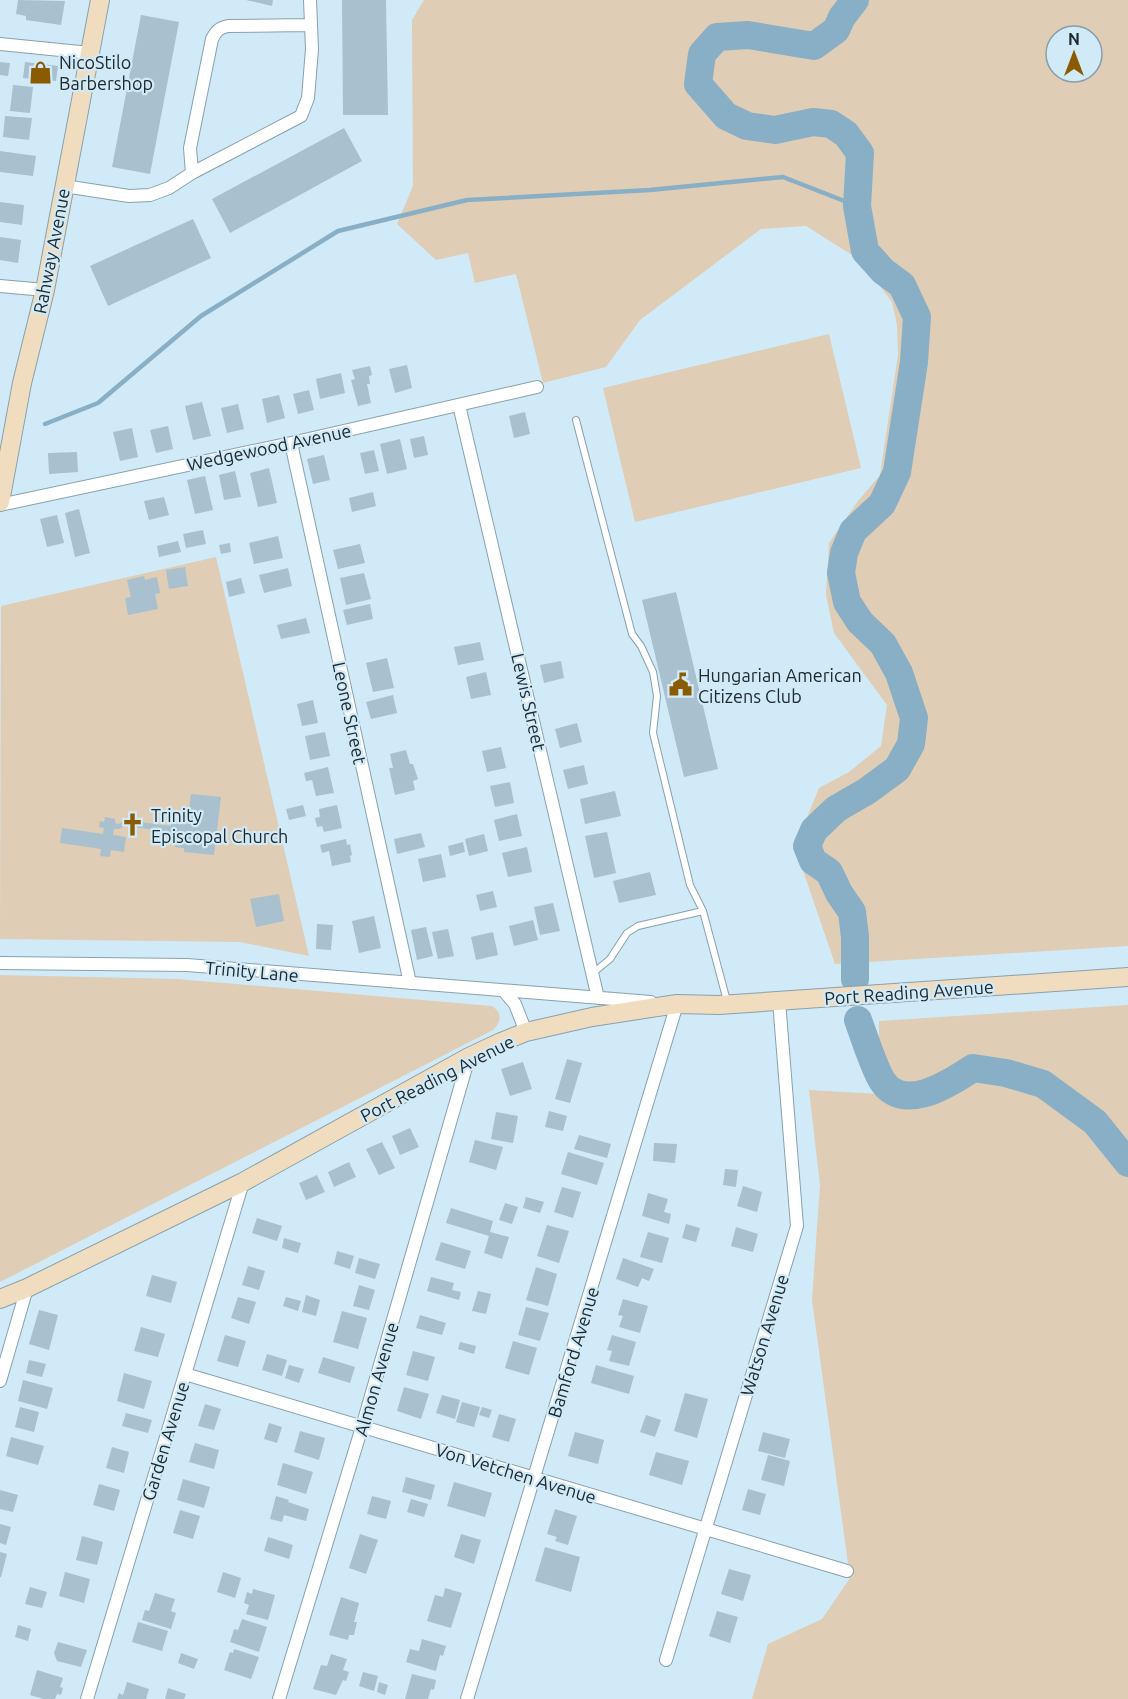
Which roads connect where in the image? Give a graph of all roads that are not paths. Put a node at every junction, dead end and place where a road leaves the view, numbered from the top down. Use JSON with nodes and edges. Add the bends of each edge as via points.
{"nodes":[{"id":1,"x":100,"y":0,"type":"edge"},
{"id":2,"x":310,"y":0,"type":"edge"},
{"id":3,"x":310,"y":25,"type":"junction"},
{"id":4,"x":0,"y":44,"type":"edge"},
{"id":5,"x":90,"y":53,"type":"junction"},
{"id":6,"x":192,"y":173,"type":"junction"},
{"id":7,"x":64,"y":186,"type":"junction"},
{"id":8,"x":0,"y":286,"type":"edge"},
{"id":9,"x":45,"y":290,"type":"junction"},
{"id":10,"x":537,"y":387,"type":"dead end"},
{"id":11,"x":459,"y":405,"type":"junction"},
{"id":12,"x":576,"y":420,"type":"dead end"},
{"id":13,"x":291,"y":443,"type":"junction"},
{"id":14,"x":0,"y":503,"type":"edge"},
{"id":15,"x":703,"y":910,"type":"junction"},
{"id":16,"x":0,"y":963,"type":"edge"},
{"id":17,"x":592,"y":973,"type":"junction"},
{"id":18,"x":1128,"y":977,"type":"edge"},
{"id":19,"x":410,"y":983,"type":"junction"},
{"id":20,"x":504,"y":991,"type":"junction"},
{"id":21,"x":598,"y":998,"type":"junction"},
{"id":22,"x":779,"y":1001,"type":"junction"},
{"id":23,"x":677,"y":1005,"type":"junction"},
{"id":24,"x":727,"y":1005,"type":"junction"},
{"id":25,"x":526,"y":1032,"type":"junction"},
{"id":26,"x":469,"y":1057,"type":"junction"},
{"id":27,"x":243,"y":1182,"type":"junction"},
{"id":28,"x":27,"y":1288,"type":"junction"},
{"id":29,"x":0,"y":1299,"type":"edge"},
{"id":30,"x":185,"y":1374,"type":"junction"},
{"id":31,"x":0,"y":1381,"type":"edge"},
{"id":32,"x":362,"y":1427,"type":"junction"},
{"id":33,"x":536,"y":1479,"type":"junction"},
{"id":34,"x":704,"y":1529,"type":"junction"},
{"id":35,"x":847,"y":1571,"type":"dead end"},
{"id":36,"x":666,"y":1660,"type":"dead end"},
{"id":37,"x":87,"y":1699,"type":"edge"},
{"id":38,"x":279,"y":1699,"type":"edge"},
{"id":39,"x":467,"y":1699,"type":"edge"}],
"edges":[{"from":1,"to":5,"type":"main road","name":"Rahway Avenue"},
{"from":2,"to":3,"type":"street"},
{"from":3,"to":6,"type":"street","via":[[309,98],[301,116]]},
{"from":3,"to":6,"type":"street","via":[[228,26],[216,32],[190,148]]},
{"from":4,"to":5,"type":"street"},
{"from":5,"to":7,"type":"main road","name":"Rahway Avenue"},
{"from":6,"to":7,"type":"street","via":[[159,192],[140,196]]},
{"from":7,"to":9,"type":"main road","name":"Rahway Avenue"},
{"from":8,"to":9,"type":"street"},
{"from":9,"to":14,"type":"main road","name":"Rahway Avenue","via":[[22,383]]},
{"from":10,"to":11,"type":"street","name":"Wedgewood Avenue"},
{"from":11,"to":13,"type":"street","name":"Wedgewood Avenue"},
{"from":11,"to":17,"type":"street","name":"Lewis Street"},
{"from":12,"to":15,"type":"lane","via":[[632,634],[653,672],[657,696],[652,733],[690,885]]},
{"from":13,"to":14,"type":"street","name":"Wedgewood Avenue"},
{"from":13,"to":19,"type":"street","name":"Leone Street"},
{"from":15,"to":17,"type":"lane","via":[[639,926],[627,933],[610,959]]},
{"from":15,"to":24,"type":"lane"},
{"from":16,"to":19,"type":"street","name":"Trinity Lane","via":[[187,965]]},
{"from":17,"to":21,"type":"street","name":"Lewis Street"},
{"from":18,"to":22,"type":"main road","name":"Port Reading Avenue"},
{"from":19,"to":20,"type":"street","name":"Trinity Lane"},
{"from":20,"to":21,"type":"street","name":"Trinity Lane"},
{"from":20,"to":25,"type":"street","via":[[515,1004]]},
{"from":21,"to":23,"type":"street","name":"Trinity Lane"},
{"from":22,"to":24,"type":"main road","name":"Port Reading Avenue"},
{"from":22,"to":34,"type":"street","name":"Watson Avenue","via":[[797,1226]]},
{"from":23,"to":24,"type":"main road","name":"Port Reading Avenue"},
{"from":23,"to":25,"type":"main road","name":"Port Reading Avenue","via":[[592,1017]]},
{"from":23,"to":33,"type":"street","name":"Bamford Avenue"},
{"from":25,"to":26,"type":"main road","name":"Port Reading Avenue"},
{"from":26,"to":27,"type":"main road","name":"Port Reading Avenue"},
{"from":26,"to":32,"type":"street","name":"Almon Avenue"},
{"from":27,"to":28,"type":"main road","name":"Port Reading Avenue"},
{"from":27,"to":30,"type":"street","name":"Garden Avenue"},
{"from":28,"to":29,"type":"main road","name":"Port Reading Avenue"},
{"from":28,"to":31,"type":"street"},
{"from":30,"to":32,"type":"street","name":"Von Vetchen Avenue"},
{"from":30,"to":37,"type":"street","name":"Garden Avenue"},
{"from":32,"to":33,"type":"street","name":"Von Vetchen Avenue"},
{"from":32,"to":38,"type":"street","name":"Almon Avenue"},
{"from":33,"to":34,"type":"street","name":"Von Vetchen Avenue"},
{"from":33,"to":39,"type":"street","name":"Bamford Avenue"},
{"from":34,"to":35,"type":"street","name":"Von Vetchen Avenue"},
{"from":34,"to":36,"type":"street","name":"Watson Avenue"}]}
